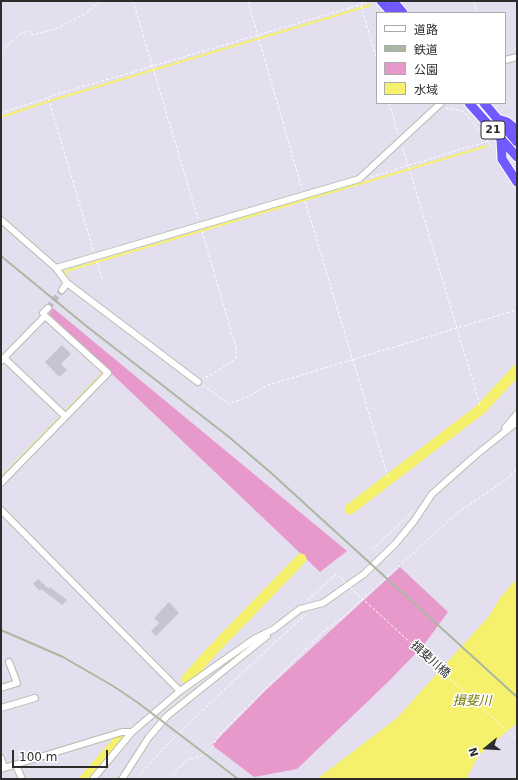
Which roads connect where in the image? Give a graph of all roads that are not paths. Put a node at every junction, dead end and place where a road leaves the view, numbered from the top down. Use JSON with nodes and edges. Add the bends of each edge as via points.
{"nodes":[{"id":1,"x":381,"y":1,"type":"edge"},
{"id":2,"x":393,"y":1,"type":"edge"},
{"id":3,"x":391,"y":12,"type":"edge"},
{"id":4,"x":403,"y":12,"type":"edge"},
{"id":5,"x":517,"y":57,"type":"edge"},
{"id":6,"x":506,"y":60,"type":"edge"},
{"id":7,"x":471,"y":104,"type":"edge"},
{"id":8,"x":485,"y":104,"type":"edge"},
{"id":9,"x":440,"y":105,"type":"edge"},
{"id":10,"x":498,"y":119,"type":"junction"},
{"id":11,"x":517,"y":130,"type":"edge"},
{"id":12,"x":501,"y":139,"type":"junction"},
{"id":13,"x":517,"y":142,"type":"edge"},
{"id":14,"x":517,"y":157,"type":"edge"},
{"id":15,"x":517,"y":182,"type":"edge"},
{"id":16,"x":1,"y":220,"type":"edge"},
{"id":17,"x":56,"y":268,"type":"junction"},
{"id":18,"x":67,"y":283,"type":"junction"},
{"id":19,"x":62,"y":290,"type":"tunnel mouth"},
{"id":20,"x":48,"y":308,"type":"tunnel mouth"},
{"id":21,"x":45,"y":316,"type":"junction"},
{"id":22,"x":3,"y":360,"type":"edge"},
{"id":23,"x":198,"y":382,"type":"road end"},
{"id":24,"x":517,"y":414,"type":"edge"},
{"id":25,"x":64,"y":416,"type":"junction"},
{"id":26,"x":517,"y":422,"type":"edge"},
{"id":27,"x":498,"y":436,"type":"junction"},
{"id":28,"x":1,"y":483,"type":"edge"},
{"id":29,"x":1,"y":510,"type":"edge"},
{"id":30,"x":274,"y":629,"type":"junction"},
{"id":31,"x":9,"y":662,"type":"dead end"},
{"id":32,"x":1,"y":688,"type":"edge"},
{"id":33,"x":180,"y":690,"type":"junction"},
{"id":34,"x":35,"y":698,"type":"dead end"},
{"id":35,"x":1,"y":708,"type":"edge"},
{"id":36,"x":132,"y":732,"type":"junction"},
{"id":37,"x":1,"y":758,"type":"edge"},
{"id":38,"x":16,"y":765,"type":"junction"},
{"id":39,"x":3,"y":769,"type":"edge"},
{"id":40,"x":22,"y":779,"type":"edge"},
{"id":41,"x":93,"y":779,"type":"edge"},
{"id":42,"x":122,"y":779,"type":"edge"}],
"edges":[{"from":1,"to":3,"type":"highway"},
{"from":2,"to":4,"type":"highway"},
{"from":5,"to":6,"type":"street"},
{"from":7,"to":12,"type":"highway","number":"21"},
{"from":8,"to":10,"type":"highway","number":"21"},
{"from":9,"to":17,"type":"street","via":[[359,179]]},
{"from":10,"to":11,"type":"highway"},
{"from":10,"to":13,"type":"highway","number":"21"},
{"from":12,"to":14,"type":"highway","number":"21"},
{"from":12,"to":15,"type":"highway","via":[[502,159]]},
{"from":16,"to":17,"type":"street"},
{"from":17,"to":18,"type":"street"},
{"from":18,"to":19,"type":"street"},
{"from":18,"to":23,"type":"street"},
{"from":20,"to":21,"type":"street"},
{"from":21,"to":22,"type":"street"},
{"from":21,"to":25,"type":"street","via":[[108,373]]},
{"from":22,"to":25,"type":"street"},
{"from":24,"to":27,"type":"street"},
{"from":25,"to":28,"type":"street"},
{"from":26,"to":27,"type":"street"},
{"from":27,"to":30,"type":"street","via":[[432,494],[414,521],[383,557],[342,591],[323,603],[300,609]]},
{"from":29,"to":33,"type":"street"},
{"from":30,"to":33,"type":"street","via":[[254,639]]},
{"from":30,"to":42,"type":"street","via":[[167,716],[149,737]]},
{"from":31,"to":32,"type":"street","via":[[17,683]]},
{"from":33,"to":36,"type":"street"},
{"from":34,"to":35,"type":"street"},
{"from":36,"to":38,"type":"street","via":[[122,732]]},
{"from":36,"to":41,"type":"street"},
{"from":37,"to":39,"type":"street"},
{"from":38,"to":39,"type":"street"},
{"from":38,"to":40,"type":"street"}]}
